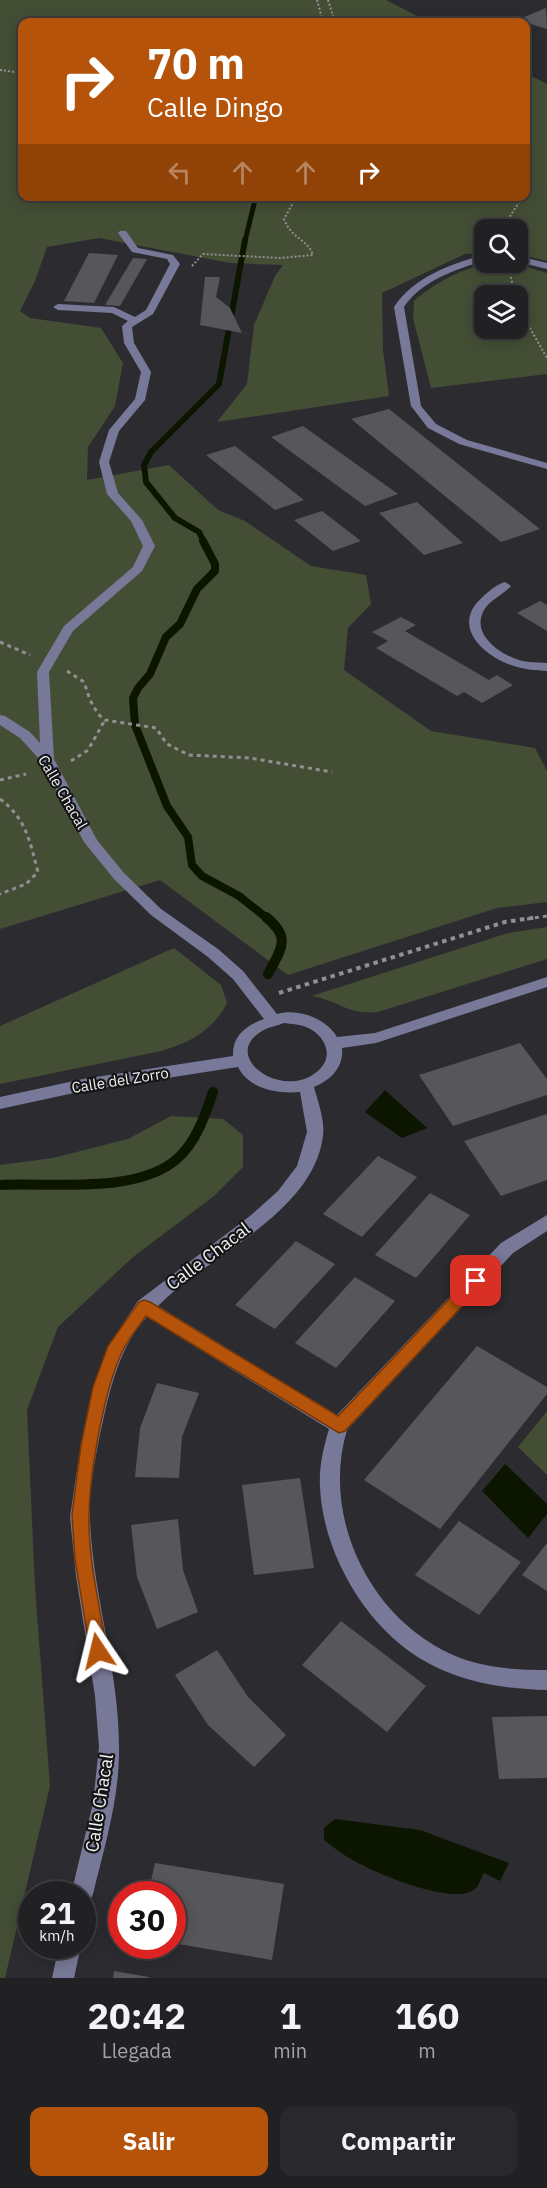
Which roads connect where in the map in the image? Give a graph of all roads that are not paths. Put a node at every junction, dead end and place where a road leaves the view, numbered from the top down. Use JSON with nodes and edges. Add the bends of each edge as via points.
{"nodes":[{"id":1,"x":123,"y":233,"type":"dead end"},
{"id":2,"x":528,"y":261,"type":"edge"},
{"id":3,"x":474,"y":262,"type":"edge"},
{"id":4,"x":547,"y":266,"type":"edge"},
{"id":5,"x":58,"y":307,"type":"dead end"},
{"id":6,"x":136,"y":321,"type":"junction"},
{"id":7,"x":547,"y":466,"type":"edge"},
{"id":8,"x":505,"y":586,"type":"dead end"},
{"id":9,"x":547,"y":667,"type":"edge"},
{"id":10,"x":0,"y":719,"type":"edge"},
{"id":11,"x":47,"y":759,"type":"junction"},
{"id":12,"x":547,"y":982,"type":"edge"},
{"id":13,"x":273,"y":1020,"type":"junction"},
{"id":14,"x":334,"y":1043,"type":"junction"},
{"id":15,"x":240,"y":1061,"type":"junction"},
{"id":16,"x":306,"y":1084,"type":"junction"},
{"id":17,"x":0,"y":1103,"type":"edge"},
{"id":18,"x":547,"y":1222,"type":"edge"},
{"id":19,"x":144,"y":1306,"type":"junction"},
{"id":20,"x":339,"y":1426,"type":"junction"},
{"id":21,"x":547,"y":1680,"type":"edge"},
{"id":22,"x":85,"y":1881,"type":"edge"},
{"id":23,"x":67,"y":1959,"type":"edge"},
{"id":24,"x":63,"y":1978,"type":"edge"}],
"edges":[{"from":1,"to":6,"type":"street","via":[[135,250],[170,257],[175,264],[150,312]]},
{"from":2,"to":4,"type":"street"},
{"from":3,"to":7,"type":"street","via":[[430,280],[412,291],[399,307],[416,406],[432,426],[463,442]]},
{"from":5,"to":6,"type":"street","via":[[114,310]]},
{"from":6,"to":11,"type":"street","via":[[127,326],[129,343],[146,372],[140,400],[114,430],[104,462],[113,494],[136,520],[149,546],[138,569],[68,629],[44,672]]},
{"from":8,"to":9,"type":"street","via":[[477,613],[475,628],[483,642],[499,656],[519,664]]},
{"from":10,"to":11,"type":"street","name":"Calle Chacal","via":[[25,735]]},
{"from":11,"to":13,"type":"street","name":"Calle Chacal","via":[[91,842],[119,876],[156,912],[238,975]]},
{"from":12,"to":14,"type":"street","via":[[376,1038]]},
{"from":13,"to":14,"type":"street","via":[[300,1019],[314,1024]]},
{"from":13,"to":15,"type":"street","via":[[254,1028],[244,1038]]},
{"from":14,"to":16,"type":"street","via":[[333,1064],[326,1074]]},
{"from":15,"to":16,"type":"street","via":[[256,1079],[270,1085]]},
{"from":15,"to":17,"type":"street","name":"Calle del Zorro","via":[[82,1085]]},
{"from":16,"to":19,"type":"street","name":"Calle Chacal","via":[[316,1135],[310,1160],[294,1184],[273,1208]]},
{"from":18,"to":20,"type":"street","via":[[507,1248]]},
{"from":19,"to":20,"type":"street"},
{"from":19,"to":22,"type":"street","name":"Calle Chacal","via":[[116,1346],[102,1387],[80,1515],[88,1592],[108,1708],[109,1749],[103,1802]]},
{"from":20,"to":21,"type":"street","via":[[330,1461],[337,1529],[348,1562],[369,1594],[421,1648],[453,1664],[491,1676]]},
{"from":23,"to":24,"type":"street"}]}
